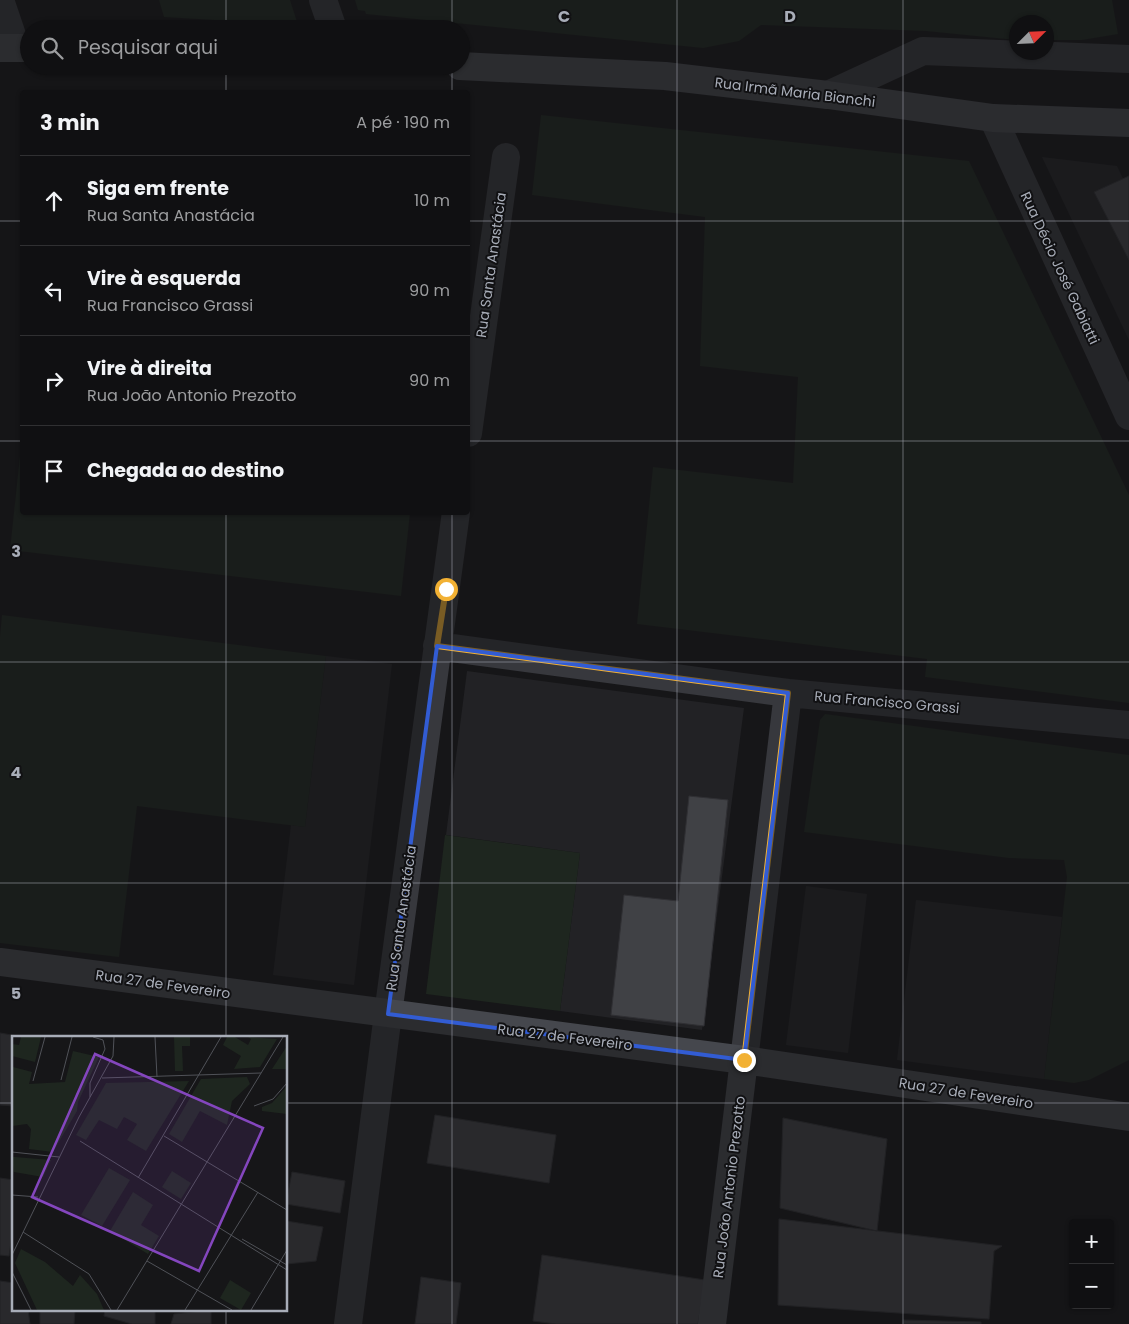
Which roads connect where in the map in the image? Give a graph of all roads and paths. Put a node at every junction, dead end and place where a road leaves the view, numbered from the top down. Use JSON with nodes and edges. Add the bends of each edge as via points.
{"nodes":[{"id":1,"x":0,"y":0,"type":"edge"},
{"id":2,"x":323,"y":0,"type":"edge"},
{"id":3,"x":329,"y":20,"type":"edge"},
{"id":4,"x":15,"y":48,"type":"edge"},
{"id":5,"x":1129,"y":58,"type":"edge"},
{"id":6,"x":470,"y":66,"type":"edge"},
{"id":7,"x":828,"y":95,"type":"junction"},
{"id":8,"x":993,"y":118,"type":"junction"},
{"id":9,"x":1129,"y":124,"type":"edge"},
{"id":10,"x":506,"y":157,"type":"dead end"},
{"id":11,"x":1129,"y":416,"type":"edge"},
{"id":12,"x":470,"y":418,"type":"edge"},
{"id":13,"x":456,"y":515,"type":"edge"},
{"id":14,"x":437,"y":646,"type":"junction"},
{"id":15,"x":788,"y":693,"type":"junction"},
{"id":16,"x":1129,"y":725,"type":"edge"},
{"id":17,"x":0,"y":962,"type":"edge"},
{"id":18,"x":388,"y":1014,"type":"junction"},
{"id":19,"x":744,"y":1060,"type":"junction"},
{"id":20,"x":1129,"y":1117,"type":"edge"},
{"id":21,"x":348,"y":1324,"type":"edge"},
{"id":22,"x":712,"y":1324,"type":"edge"}],
"edges":[{"from":1,"to":4,"type":"street"},
{"from":2,"to":3,"type":"street"},
{"from":5,"to":7,"type":"street","via":[[923,51]]},
{"from":6,"to":7,"type":"main road","name":"Rua Irmã Maria Bianchi","via":[[665,76]]},
{"from":7,"to":8,"type":"main road","name":"Rua Irmã Maria Bianchi"},
{"from":8,"to":9,"type":"main road","name":"Rua Irmã Maria Bianchi"},
{"from":8,"to":11,"type":"street","name":"Rua Décio José Gabiatti"},
{"from":10,"to":12,"type":"street","name":"Rua Santa Anastácia"},
{"from":13,"to":14,"type":"street","name":"Rua Santa Anastácia"},
{"from":14,"to":15,"type":"street","name":"Rua Francisco Grassi"},
{"from":14,"to":18,"type":"street","name":"Rua Santa Anastácia"},
{"from":15,"to":16,"type":"street","name":"Rua Francisco Grassi"},
{"from":15,"to":19,"type":"street","name":"Rua João Antonio Prezotto"},
{"from":17,"to":18,"type":"main road","name":"Rua 27 de Fevereiro"},
{"from":18,"to":19,"type":"main road","name":"Rua 27 de Fevereiro"},
{"from":18,"to":21,"type":"street","name":"Rua Santa Anastácia"},
{"from":19,"to":20,"type":"main road","name":"Rua 27 de Fevereiro"},
{"from":19,"to":22,"type":"main road","name":"Rua João Antonio Prezotto"}]}
